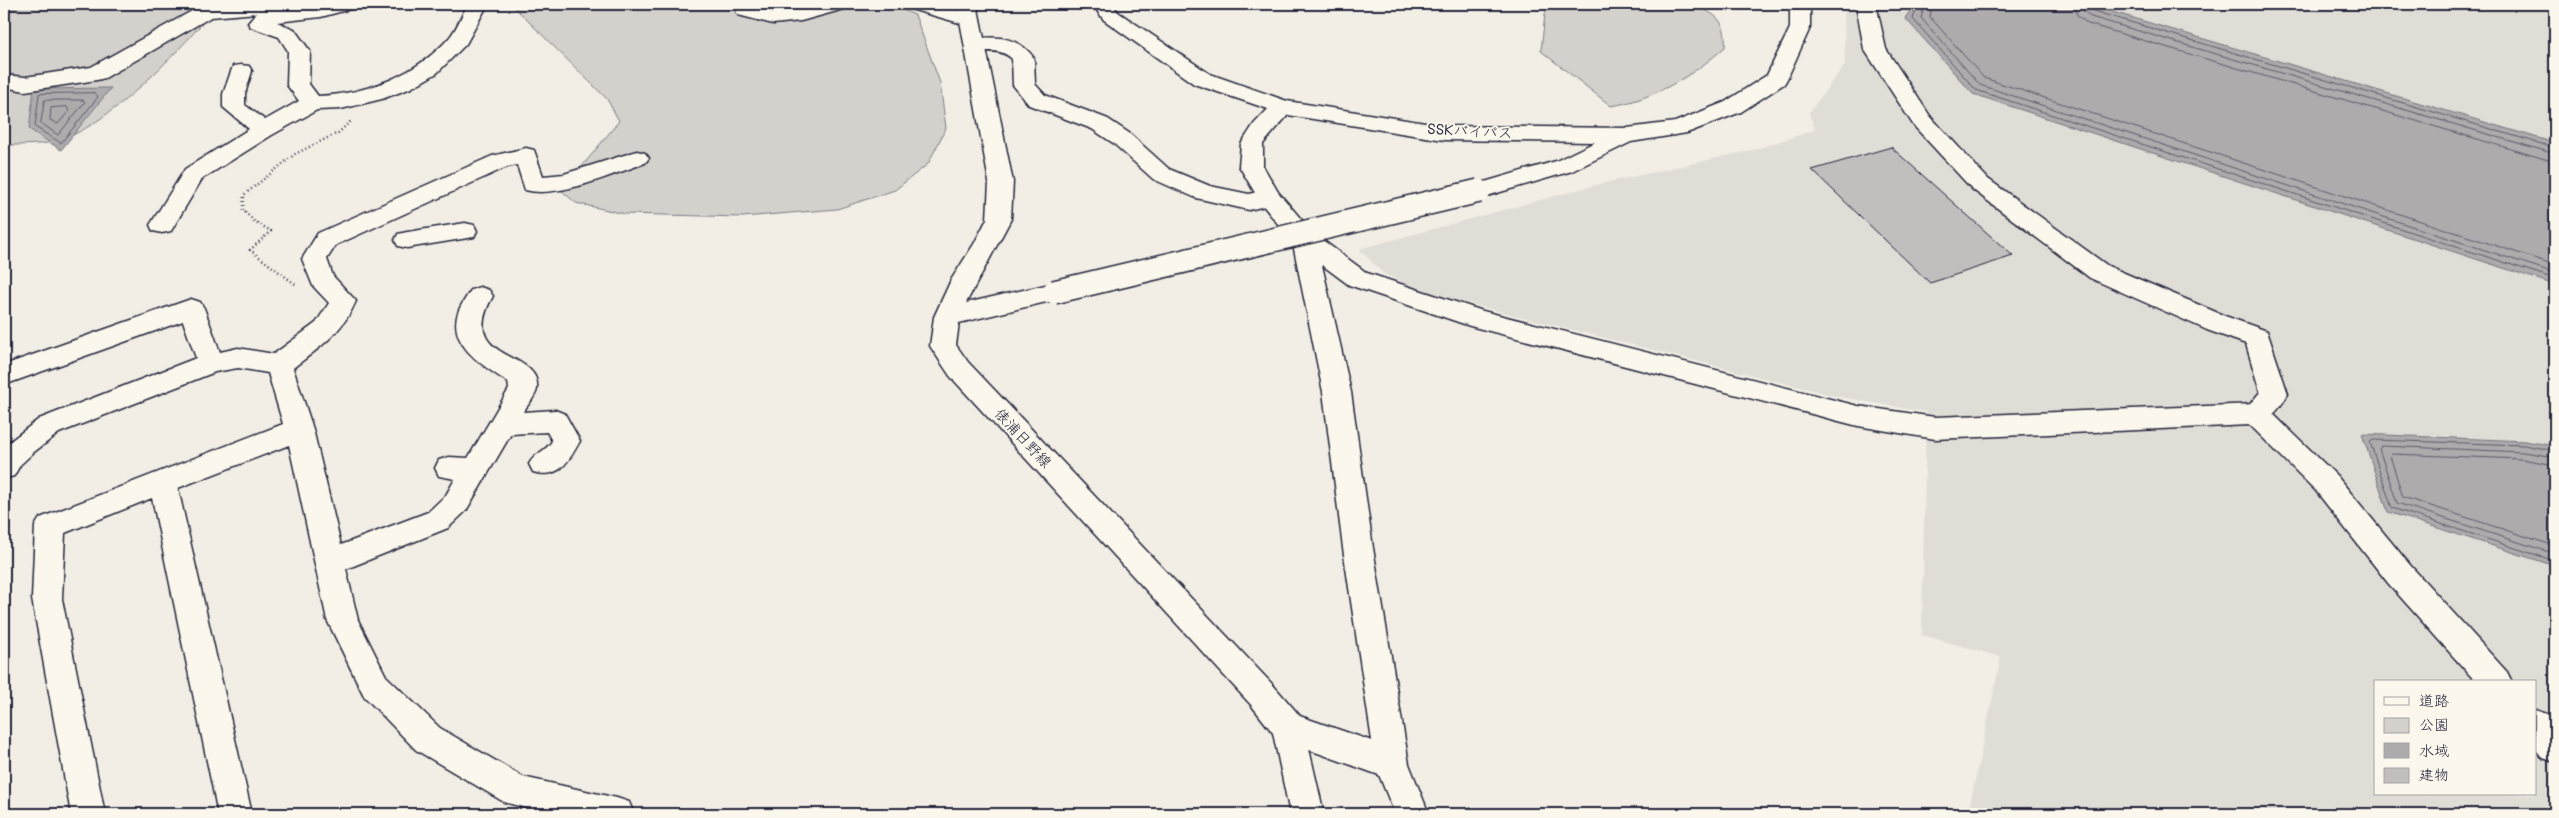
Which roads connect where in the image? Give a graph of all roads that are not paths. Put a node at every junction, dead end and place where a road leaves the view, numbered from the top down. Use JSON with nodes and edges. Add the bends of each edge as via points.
{"nodes":[{"id":1,"x":293,"y":4,"type":"edge"},
{"id":2,"x":347,"y":4,"type":"edge"},
{"id":3,"x":478,"y":4,"type":"edge"},
{"id":4,"x":743,"y":4,"type":"edge"},
{"id":5,"x":841,"y":4,"type":"edge"},
{"id":6,"x":914,"y":4,"type":"edge"},
{"id":7,"x":1090,"y":4,"type":"edge"},
{"id":8,"x":1800,"y":4,"type":"edge"},
{"id":9,"x":1866,"y":4,"type":"edge"},
{"id":10,"x":1107,"y":10,"type":"edge"},
{"id":11,"x":968,"y":12,"type":"edge"},
{"id":12,"x":976,"y":45,"type":"junction"},
{"id":13,"x":241,"y":71,"type":"dead end"},
{"id":14,"x":4,"y":81,"type":"edge"},
{"id":15,"x":312,"y":103,"type":"junction"},
{"id":16,"x":1283,"y":107,"type":"junction"},
{"id":17,"x":264,"y":130,"type":"junction"},
{"id":18,"x":1627,"y":135,"type":"junction"},
{"id":19,"x":637,"y":158,"type":"dead end"},
{"id":20,"x":1269,"y":197,"type":"junction"},
{"id":21,"x":386,"y":210,"type":"junction"},
{"id":22,"x":162,"y":225,"type":"dead end"},
{"id":23,"x":465,"y":231,"type":"dead end"},
{"id":24,"x":1304,"y":240,"type":"junction"},
{"id":25,"x":480,"y":296,"type":"dead end"},
{"id":26,"x":947,"y":317,"type":"junction"},
{"id":27,"x":211,"y":363,"type":"junction"},
{"id":28,"x":279,"y":365,"type":"junction"},
{"id":29,"x":4,"y":375,"type":"edge"},
{"id":30,"x":2256,"y":414,"type":"junction"},
{"id":31,"x":502,"y":424,"type":"junction"},
{"id":32,"x":299,"y":429,"type":"junction"},
{"id":33,"x":543,"y":464,"type":"dead end"},
{"id":34,"x":4,"y":468,"type":"edge"},
{"id":35,"x":163,"y":482,"type":"junction"},
{"id":36,"x":329,"y":563,"type":"junction"},
{"id":37,"x":2494,"y":680,"type":"edge"},
{"id":38,"x":2536,"y":726,"type":"edge"},
{"id":39,"x":1288,"y":727,"type":"junction"},
{"id":40,"x":2555,"y":748,"type":"edge"},
{"id":41,"x":1392,"y":764,"type":"junction"},
{"id":42,"x":517,"y":803,"type":"edge"},
{"id":43,"x":88,"y":814,"type":"edge"},
{"id":44,"x":235,"y":814,"type":"edge"},
{"id":45,"x":617,"y":814,"type":"edge"},
{"id":46,"x":1307,"y":814,"type":"edge"},
{"id":47,"x":1412,"y":814,"type":"edge"}],
"edges":[{"from":1,"to":14,"type":"street","via":[[206,11],[97,73],[25,84]]},
{"from":2,"to":15,"type":"street","via":[[320,12],[262,18],[258,23],[287,33],[299,51],[298,85]]},
{"from":3,"to":15,"type":"street","via":[[459,40],[429,68],[404,83],[341,102]]},
{"from":4,"to":5,"type":"street","via":[[745,10],[773,18],[801,15]]},
{"from":6,"to":11,"type":"street"},
{"from":7,"to":10,"type":"street","name":"SSKバイパス"},
{"from":8,"to":18,"type":"street","name":"SSKバイパス","via":[[1800,28],[1776,79],[1733,107],[1679,128]]},
{"from":9,"to":30,"type":"street","via":[[1875,49],[1922,121],[1980,184],[2099,272],[2258,338],[2274,394]]},
{"from":10,"to":16,"type":"street","name":"SSKバイパス","via":[[1202,79]]},
{"from":11,"to":12,"type":"street","name":"俵浦日野線"},
{"from":12,"to":20,"type":"street","via":[[997,43],[1013,47],[1024,58],[1024,85],[1036,100],[1100,124],[1161,174],[1204,193],[1249,202]]},
{"from":12,"to":26,"type":"street","name":"俵浦日野線","via":[[1002,182],[999,219]]},
{"from":13,"to":17,"type":"street","via":[[234,107]]},
{"from":15,"to":17,"type":"street"},
{"from":16,"to":18,"type":"street","name":"SSKバイパス","via":[[1444,133]]},
{"from":16,"to":20,"type":"street","via":[[1252,144],[1251,166]]},
{"from":17,"to":22,"type":"street","via":[[193,174]]},
{"from":18,"to":26,"type":"street","bridge":true,"via":[[1564,166],[1479,191]]},
{"from":19,"to":21,"type":"street","via":[[603,161],[566,182],[533,185],[526,155],[500,161]]},
{"from":20,"to":24,"type":"street"},
{"from":21,"to":23,"type":"street","via":[[412,248]]},
{"from":21,"to":28,"type":"street","via":[[327,238],[314,259],[322,280],[343,301],[340,312],[333,323]]},
{"from":24,"to":30,"type":"street","via":[[1358,279],[1479,319],[1858,416],[1935,428],[1980,428]]},
{"from":24,"to":41,"type":"street","via":[[1337,392]]},
{"from":25,"to":31,"type":"street","via":[[470,310],[468,324],[479,350],[521,377],[523,389]]},
{"from":26,"to":39,"type":"street","name":"俵浦日野線","via":[[943,346],[959,369],[1263,696]]},
{"from":27,"to":28,"type":"street","via":[[238,358]]},
{"from":27,"to":29,"type":"street","via":[[191,308]]},
{"from":27,"to":34,"type":"street","via":[[49,426],[24,444],[9,458]]},
{"from":28,"to":32,"type":"street"},
{"from":30,"to":37,"type":"street","via":[[2326,483],[2399,574]]},
{"from":31,"to":33,"type":"street","via":[[555,421],[566,440],[556,458]]},
{"from":31,"to":36,"type":"street","via":[[462,469],[456,503],[438,520]]},
{"from":32,"to":35,"type":"street"},
{"from":32,"to":36,"type":"street"},
{"from":35,"to":43,"type":"street","via":[[50,526],[47,599]]},
{"from":35,"to":44,"type":"street"},
{"from":36,"to":42,"type":"street","via":[[343,620],[375,686],[428,739]]},
{"from":38,"to":40,"type":"street"},
{"from":39,"to":41,"type":"street"},
{"from":39,"to":46,"type":"street","name":"俵浦日野線"},
{"from":41,"to":47,"type":"street"},
{"from":42,"to":45,"type":"street"}]}
